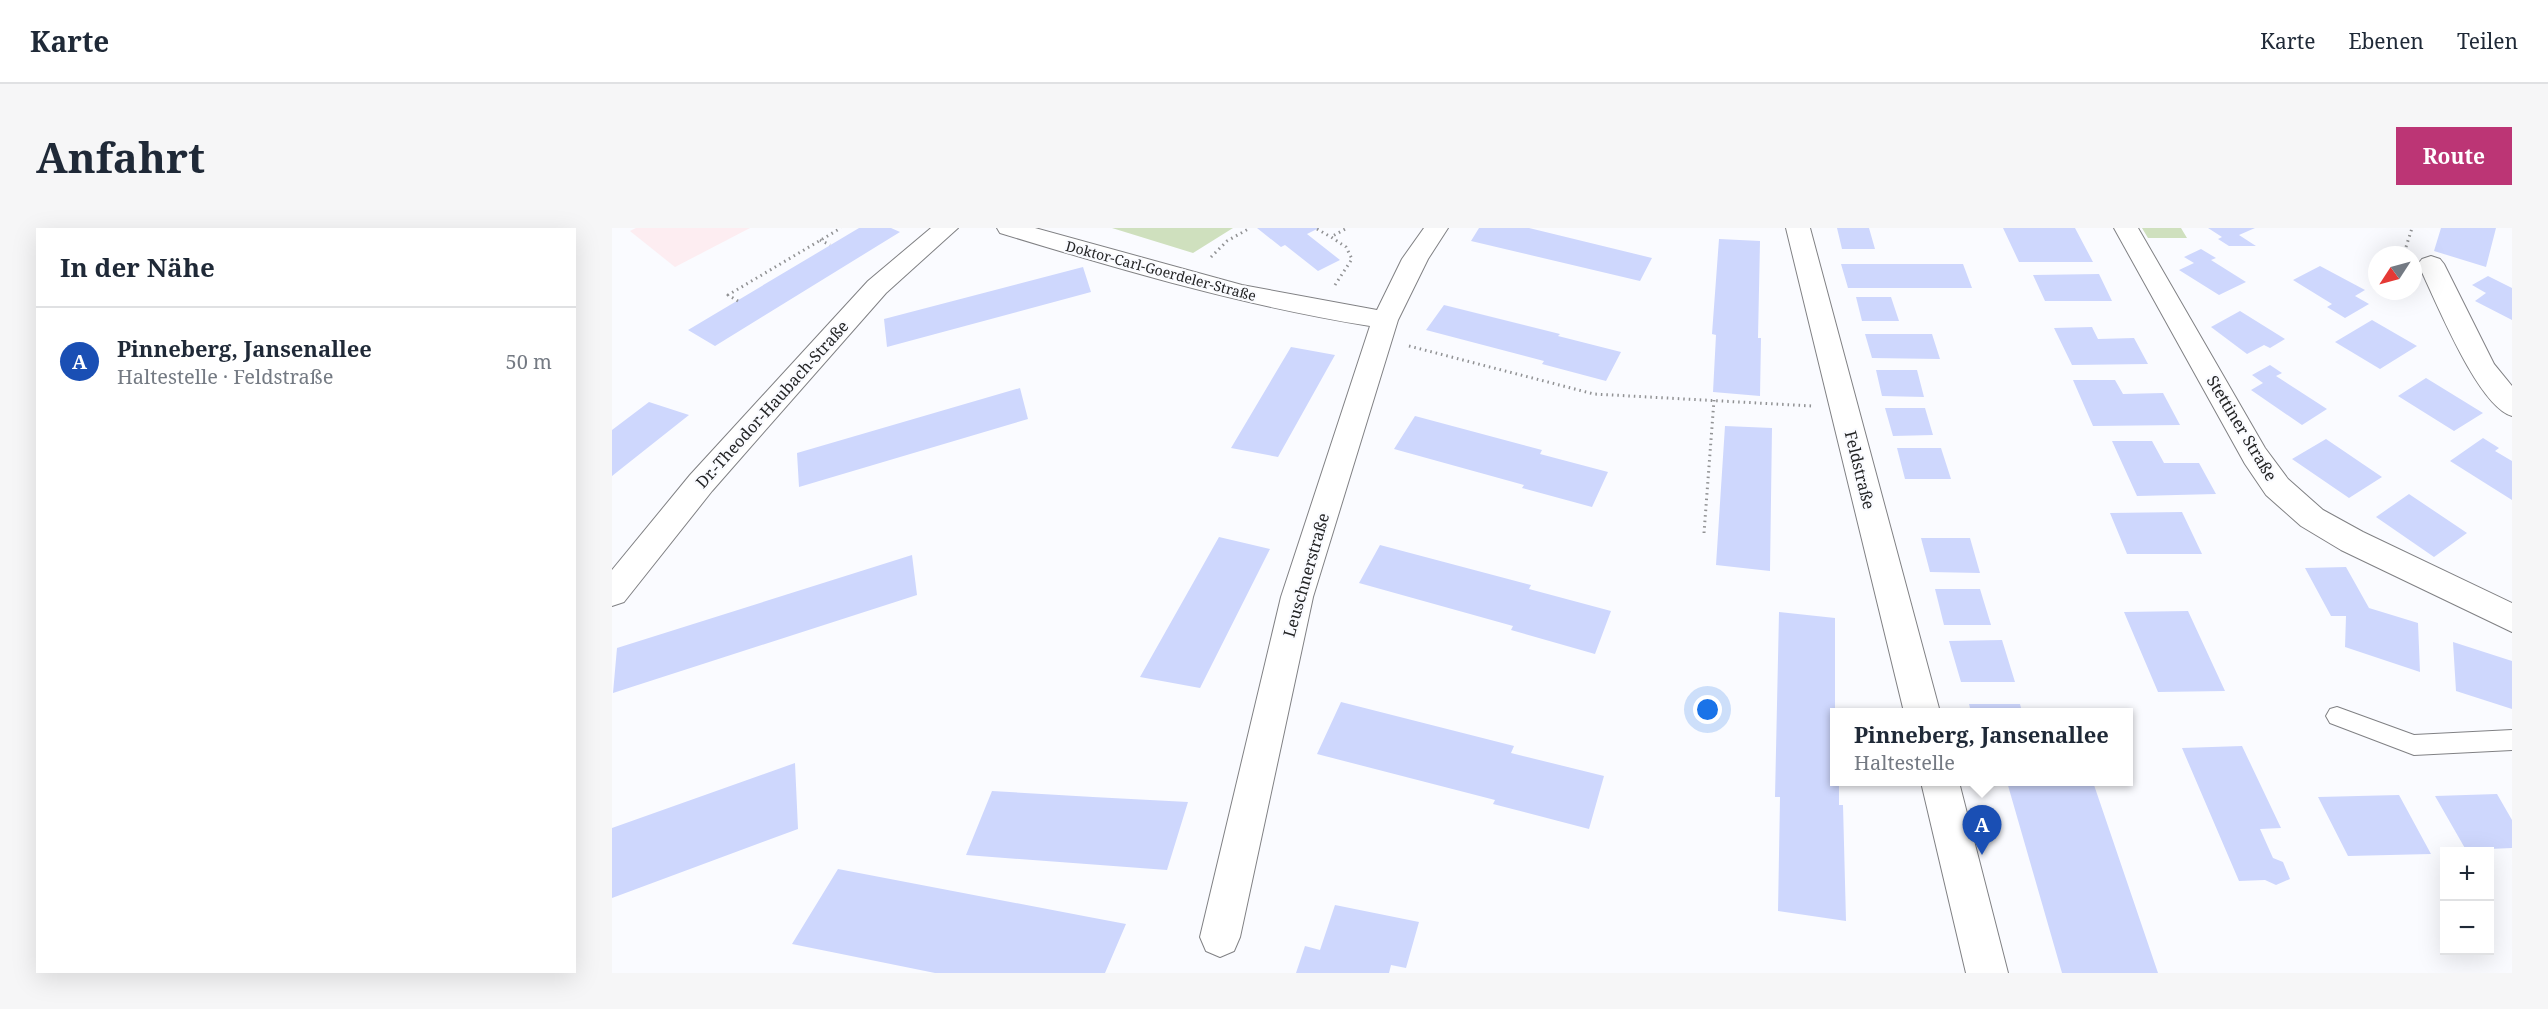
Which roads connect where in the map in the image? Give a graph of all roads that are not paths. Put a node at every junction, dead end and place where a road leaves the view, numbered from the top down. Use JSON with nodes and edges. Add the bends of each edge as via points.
{"nodes":[{"id":1,"x":946,"y":228,"type":"edge"},
{"id":2,"x":1009,"y":228,"type":"edge"},
{"id":3,"x":1436,"y":228,"type":"edge"},
{"id":4,"x":1798,"y":228,"type":"edge"},
{"id":5,"x":2126,"y":228,"type":"edge"},
{"id":6,"x":2431,"y":264,"type":"dead end"},
{"id":7,"x":1382,"y":329,"type":"junction"},
{"id":8,"x":2512,"y":406,"type":"edge"},
{"id":9,"x":612,"y":593,"type":"edge"},
{"id":10,"x":2512,"y":618,"type":"edge"},
{"id":11,"x":1921,"y":708,"type":"edge"},
{"id":12,"x":2337,"y":716,"type":"dead end"},
{"id":13,"x":2512,"y":740,"type":"edge"},
{"id":14,"x":1941,"y":786,"type":"edge"},
{"id":15,"x":1220,"y":937,"type":"dead end"},
{"id":16,"x":1987,"y":973,"type":"edge"}],
"edges":[{"from":1,"to":9,"type":"street","name":"Dr.-Theodor-Haubach-Straße","via":[[877,287],[701,483]]},
{"from":2,"to":7,"type":"street","name":"Doktor-Carl-Goerdeler-Straße","via":[[1188,282]]},
{"from":3,"to":7,"type":"street","name":"Leuschnerstraße","via":[[1415,259]]},
{"from":4,"to":11,"type":"street","name":"Feldstraße"},
{"from":5,"to":10,"type":"street","name":"Stettiner Straße","via":[[2255,456],[2277,487],[2312,518],[2352,541]]},
{"from":6,"to":8,"type":"street","via":[[2482,368]]},
{"from":7,"to":15,"type":"street","name":"Leuschnerstraße","via":[[1297,597]]},
{"from":12,"to":13,"type":"lane","via":[[2414,745]]},
{"from":14,"to":16,"type":"street"}]}
